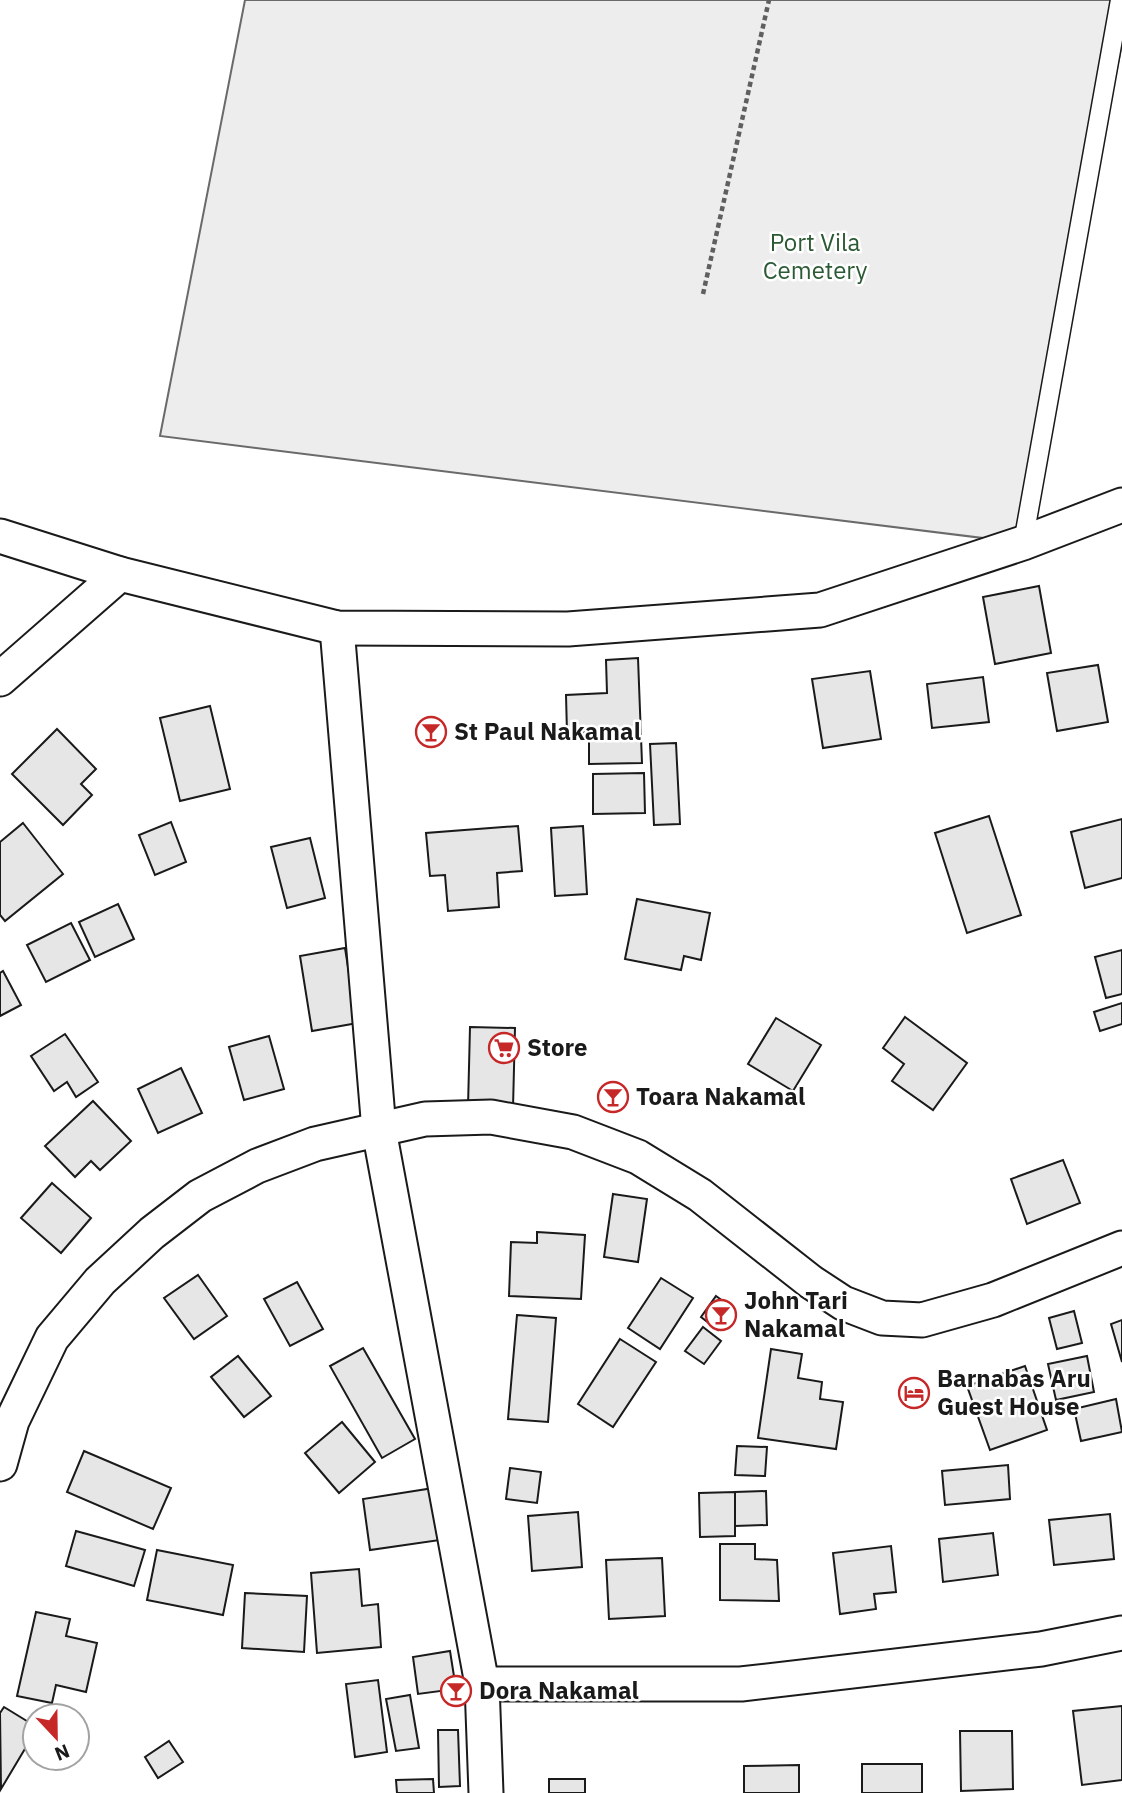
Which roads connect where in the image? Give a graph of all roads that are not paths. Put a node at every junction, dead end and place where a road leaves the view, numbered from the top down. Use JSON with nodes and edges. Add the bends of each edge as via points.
{"nodes":[{"id":1,"x":1120,"y":0,"type":"edge"},
{"id":2,"x":1121,"y":511,"type":"edge"},
{"id":3,"x":0,"y":536,"type":"edge"},
{"id":4,"x":1023,"y":543,"type":"junction"},
{"id":5,"x":120,"y":574,"type":"junction"},
{"id":6,"x":337,"y":628,"type":"junction"},
{"id":7,"x":0,"y":679,"type":"edge"},
{"id":8,"x":379,"y":1130,"type":"junction"},
{"id":9,"x":1122,"y":1248,"type":"edge"},
{"id":10,"x":0,"y":1464,"type":"edge"},
{"id":11,"x":1122,"y":1633,"type":"edge"},
{"id":12,"x":482,"y":1684,"type":"junction"},
{"id":13,"x":486,"y":1793,"type":"edge"}],
"edges":[{"from":1,"to":4,"type":"lane"},
{"from":2,"to":4,"type":"street"},
{"from":3,"to":5,"type":"street"},
{"from":4,"to":6,"type":"street","via":[[820,610],[568,629]]},
{"from":5,"to":6,"type":"street"},
{"from":5,"to":7,"type":"street"},
{"from":6,"to":8,"type":"street"},
{"from":8,"to":9,"type":"street","via":[[425,1119],[491,1117],[572,1132],[638,1157],[700,1195],[811,1282],[843,1303],[882,1318],[922,1320],[993,1300]]},
{"from":8,"to":10,"type":"street","via":[[315,1144],[257,1166],[200,1196],[152,1233],[100,1281],[52,1338],[12,1421]]},
{"from":8,"to":12,"type":"street"},
{"from":11,"to":12,"type":"street","via":[[1041,1649],[741,1684]]},
{"from":12,"to":13,"type":"street"}]}
